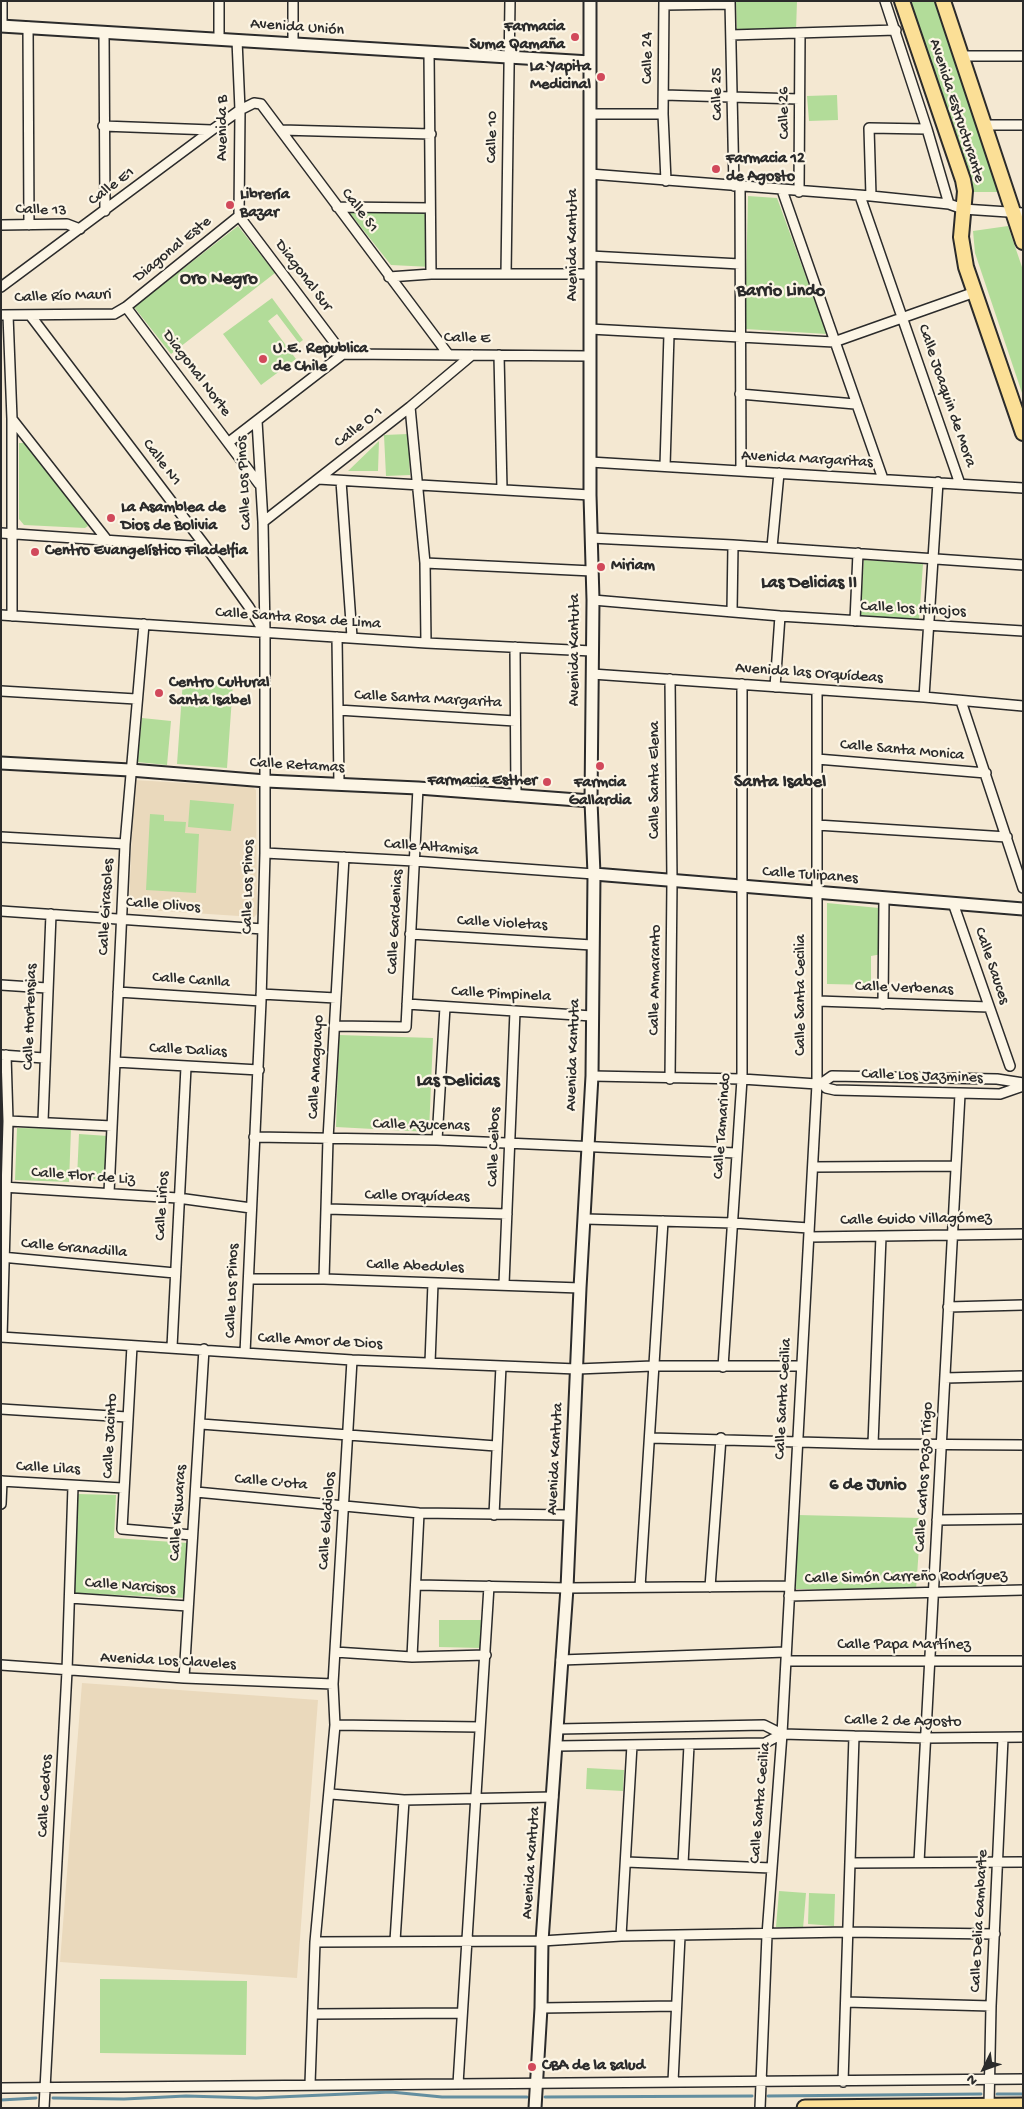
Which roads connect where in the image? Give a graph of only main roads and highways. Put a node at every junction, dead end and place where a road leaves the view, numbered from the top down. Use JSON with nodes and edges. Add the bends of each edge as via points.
{"nodes":[{"id":1,"x":902,"y":1,"type":"edge"},
{"id":2,"x":943,"y":1,"type":"edge"},
{"id":3,"x":1018,"y":213,"type":"edge"},
{"id":4,"x":1023,"y":242,"type":"edge"},
{"id":5,"x":1023,"y":433,"type":"edge"},
{"id":6,"x":1023,"y":2106,"type":"edge"},
{"id":7,"x":806,"y":2108,"type":"edge"}],
"edges":[{"from":1,"to":5,"type":"main road","name":"Avenida Estructurante","via":[[963,180],[961,237],[966,266]]},
{"from":2,"to":3,"type":"main road","name":"Avenida Estructurante","via":[[984,125]]},
{"from":3,"to":4,"type":"main road","name":"Avenida Estructurante"},
{"from":6,"to":7,"type":"highway"}]}
